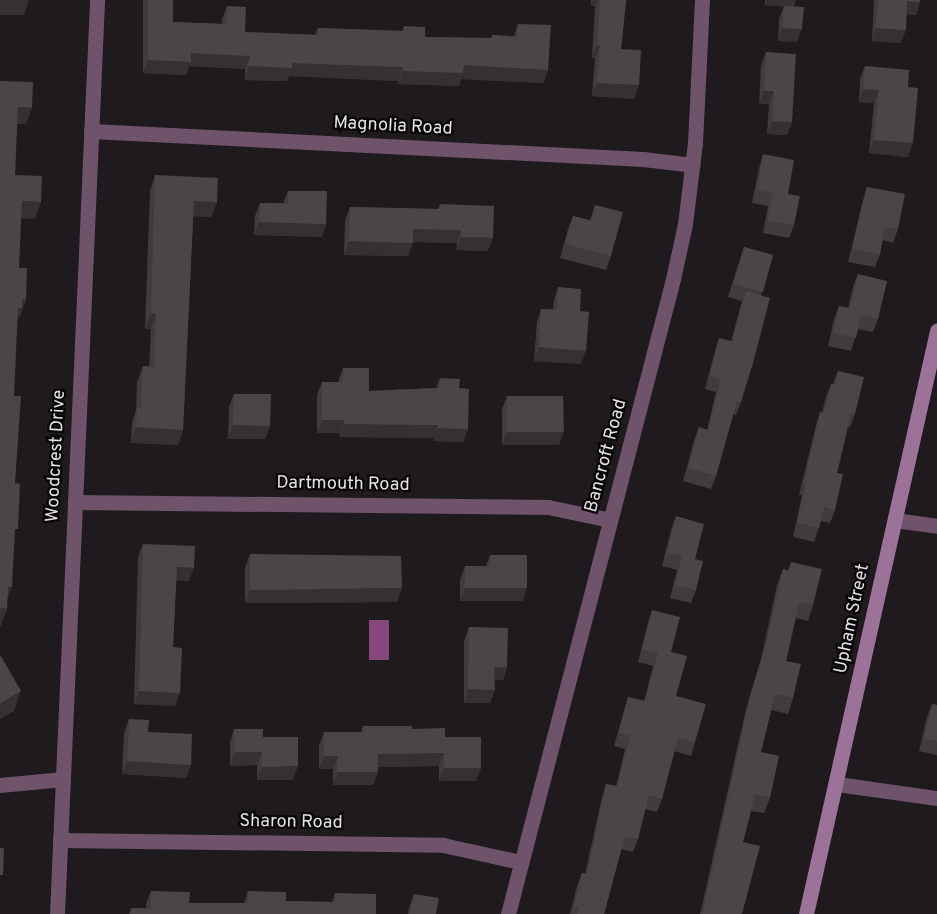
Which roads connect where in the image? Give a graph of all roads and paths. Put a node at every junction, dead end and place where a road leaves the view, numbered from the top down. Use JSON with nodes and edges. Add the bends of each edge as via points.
{"nodes":[{"id":1,"x":97,"y":0,"type":"edge"},
{"id":2,"x":702,"y":0,"type":"edge"},
{"id":3,"x":91,"y":131,"type":"junction"},
{"id":4,"x":693,"y":165,"type":"junction"},
{"id":5,"x":937,"y":332,"type":"edge"},
{"id":6,"x":75,"y":502,"type":"junction"},
{"id":7,"x":610,"y":520,"type":"junction"},
{"id":8,"x":895,"y":520,"type":"junction"},
{"id":9,"x":937,"y":526,"type":"edge"},
{"id":10,"x":63,"y":778,"type":"junction"},
{"id":11,"x":837,"y":784,"type":"junction"},
{"id":12,"x":0,"y":785,"type":"edge"},
{"id":13,"x":937,"y":798,"type":"edge"},
{"id":14,"x":60,"y":840,"type":"junction"},
{"id":15,"x":520,"y":862,"type":"junction"},
{"id":16,"x":57,"y":914,"type":"edge"},
{"id":17,"x":508,"y":914,"type":"edge"},
{"id":18,"x":806,"y":914,"type":"edge"}],
"edges":[{"from":1,"to":3,"type":"street","name":"Woodcrest Drive"},
{"from":2,"to":4,"type":"street","name":"Bancroft Road"},
{"from":3,"to":4,"type":"street","name":"Magnolia Road"},
{"from":3,"to":6,"type":"street","name":"Woodcrest Drive"},
{"from":4,"to":7,"type":"street","name":"Bancroft Road","via":[[673,279]]},
{"from":5,"to":8,"type":"main road","name":"Upham Street"},
{"from":6,"to":7,"type":"street","name":"Dartmouth Road","via":[[548,507]]},
{"from":6,"to":10,"type":"street","name":"Woodcrest Drive"},
{"from":7,"to":15,"type":"street","name":"Bancroft Road"},
{"from":8,"to":9,"type":"street"},
{"from":8,"to":11,"type":"main road","name":"Upham Street"},
{"from":10,"to":12,"type":"street"},
{"from":10,"to":14,"type":"street","name":"Woodcrest Drive"},
{"from":11,"to":13,"type":"street"},
{"from":11,"to":18,"type":"main road","name":"Upham Street"},
{"from":14,"to":15,"type":"street","name":"Sharon Road","via":[[443,845]]},
{"from":14,"to":16,"type":"street","name":"Woodcrest Drive"},
{"from":15,"to":17,"type":"street","name":"Bancroft Road"}]}
